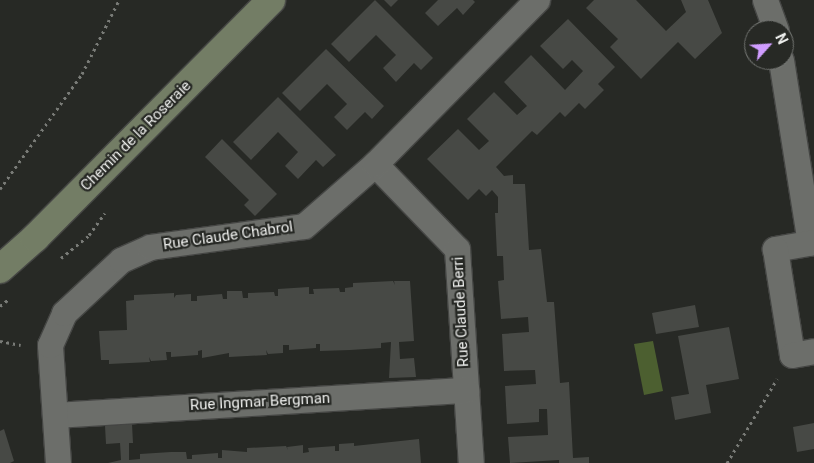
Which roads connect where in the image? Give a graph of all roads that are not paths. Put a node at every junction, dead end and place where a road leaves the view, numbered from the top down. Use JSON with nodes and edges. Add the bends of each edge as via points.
{"nodes":[{"id":1,"x":271,"y":0,"type":"edge"},
{"id":2,"x":537,"y":0,"type":"edge"},
{"id":3,"x":765,"y":0,"type":"edge"},
{"id":4,"x":772,"y":20,"type":"edge"},
{"id":5,"x":783,"y":70,"type":"edge"},
{"id":6,"x":375,"y":164,"type":"junction"},
{"id":7,"x":812,"y":242,"type":"edge"},
{"id":8,"x":0,"y":269,"type":"edge"},
{"id":9,"x":803,"y":353,"type":"edge"},
{"id":10,"x":466,"y":390,"type":"junction"},
{"id":11,"x":55,"y":415,"type":"junction"},
{"id":12,"x":58,"y":463,"type":"edge"},
{"id":13,"x":471,"y":463,"type":"edge"}],
"edges":[{"from":1,"to":8,"type":"street","name":"Chemin de la Roseraie","via":[[35,238]]},
{"from":2,"to":6,"type":"street","name":"Rue Claude Chabrol"},
{"from":3,"to":4,"type":"street"},
{"from":5,"to":7,"type":"street"},
{"from":6,"to":10,"type":"street","name":"Rue Claude Berri","via":[[458,249]]},
{"from":6,"to":11,"type":"street","name":"Rue Claude Chabrol","via":[[304,226],[150,247],[121,260],[64,313],[50,345]]},
{"from":7,"to":9,"type":"street","via":[[775,249]]},
{"from":10,"to":11,"type":"street","name":"Rue Ingmar Bergman"},
{"from":10,"to":13,"type":"street","name":"Rue Claude Berri"},
{"from":11,"to":12,"type":"street","name":"Rue Claude Chabrol"}]}
